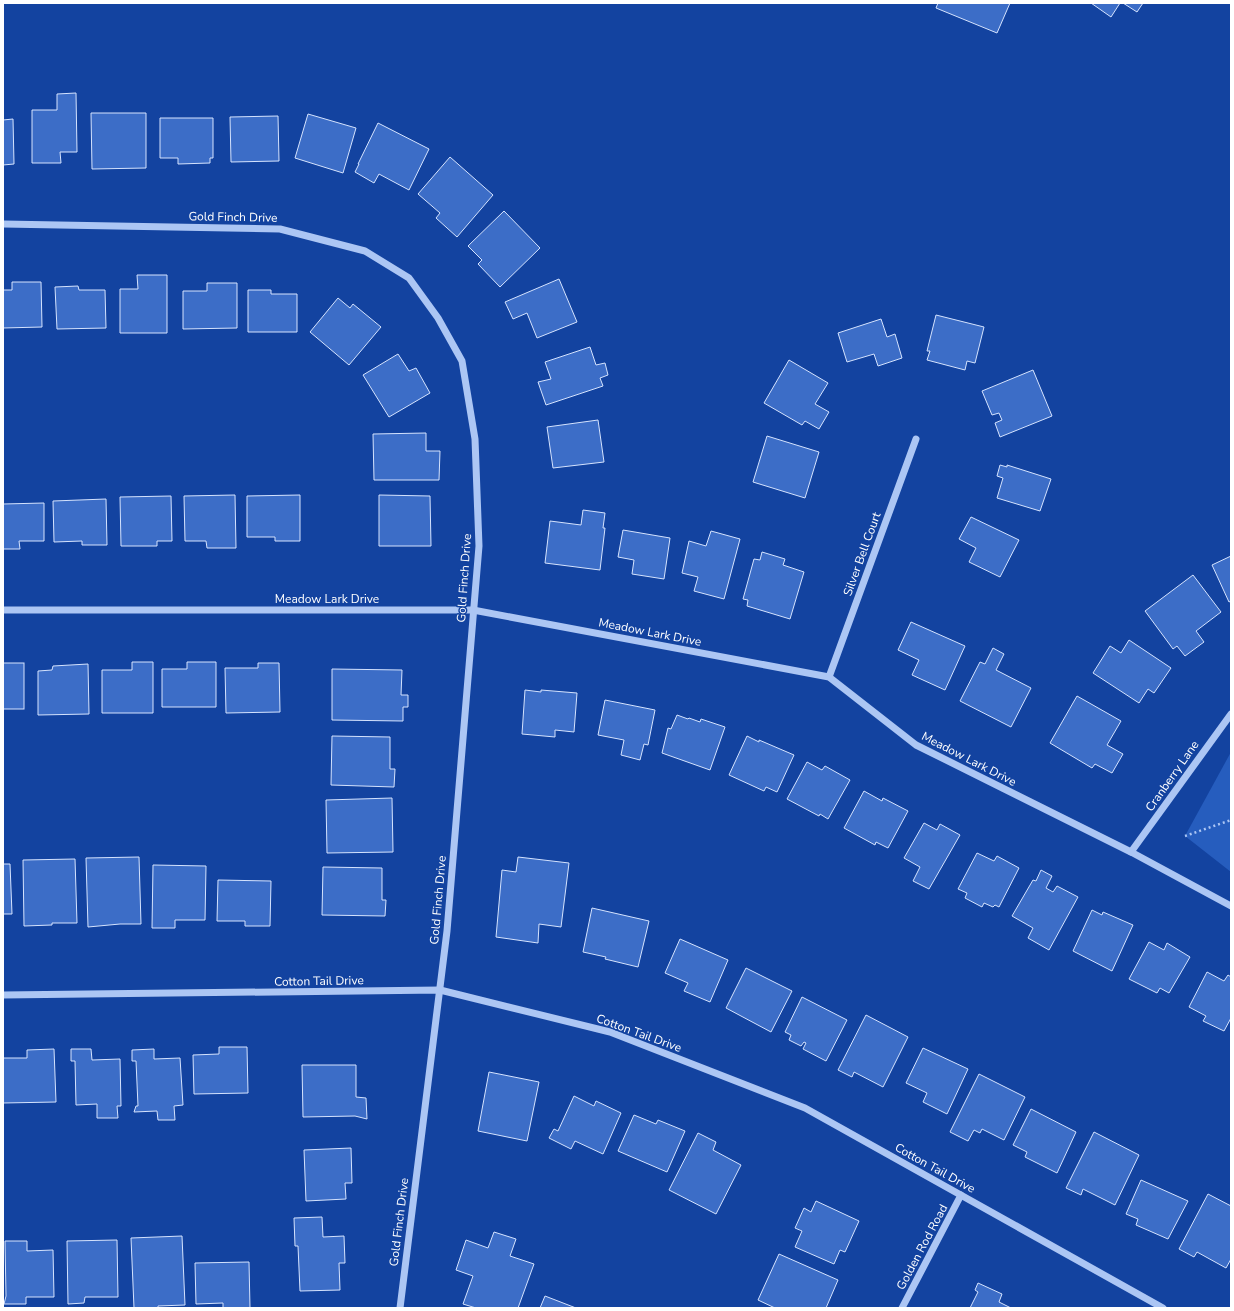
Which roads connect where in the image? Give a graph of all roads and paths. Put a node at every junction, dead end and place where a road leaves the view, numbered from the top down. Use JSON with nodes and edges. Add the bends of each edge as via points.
{"nodes":[{"id":1,"x":3,"y":224,"type":"edge"},
{"id":2,"x":916,"y":439,"type":"dead end"},
{"id":3,"x":3,"y":610,"type":"edge"},
{"id":4,"x":473,"y":610,"type":"junction"},
{"id":5,"x":829,"y":677,"type":"junction"},
{"id":6,"x":1231,"y":714,"type":"edge"},
{"id":7,"x":1231,"y":820,"type":"edge"},
{"id":8,"x":1186,"y":836,"type":"dead end"},
{"id":9,"x":1131,"y":852,"type":"junction"},
{"id":10,"x":1231,"y":906,"type":"edge"},
{"id":11,"x":440,"y":990,"type":"junction"},
{"id":12,"x":3,"y":995,"type":"edge"},
{"id":13,"x":961,"y":1195,"type":"junction"},
{"id":14,"x":400,"y":1308,"type":"edge"},
{"id":15,"x":902,"y":1308,"type":"edge"},
{"id":16,"x":1164,"y":1308,"type":"edge"}],
"edges":[{"from":1,"to":4,"type":"street","name":"Gold Finch Drive","via":[[280,229],[365,251],[409,278],[438,318],[462,361],[475,439],[479,546]]},
{"from":2,"to":5,"type":"street","name":"Silver Bell Court"},
{"from":3,"to":4,"type":"street","name":"Meadow Lark Drive"},
{"from":4,"to":5,"type":"street","name":"Meadow Lark Drive"},
{"from":4,"to":11,"type":"street","name":"Gold Finch Drive"},
{"from":5,"to":9,"type":"street","name":"Meadow Lark Drive","via":[[916,745]]},
{"from":6,"to":9,"type":"street","name":"Cranberry Lane"},
{"from":7,"to":8,"type":"path"},
{"from":9,"to":10,"type":"street","name":"Meadow Lark Drive"},
{"from":11,"to":12,"type":"street","name":"Cotton Tail Drive"},
{"from":11,"to":13,"type":"street","name":"Cotton Tail Drive","via":[[610,1032],[805,1108]]},
{"from":11,"to":14,"type":"street","name":"Gold Finch Drive"},
{"from":13,"to":15,"type":"street","name":"Golden Rod Road"},
{"from":13,"to":16,"type":"street","name":"Cotton Tail Drive"}]}
